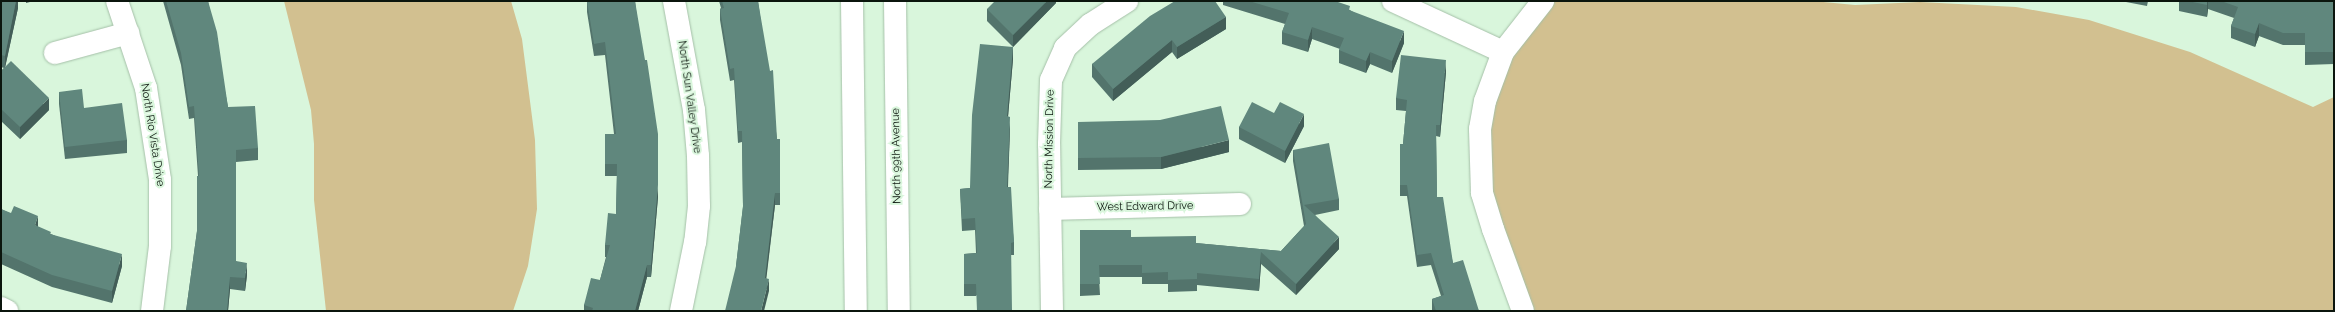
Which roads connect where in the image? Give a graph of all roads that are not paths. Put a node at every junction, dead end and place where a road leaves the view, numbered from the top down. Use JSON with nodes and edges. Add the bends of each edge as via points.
{"nodes":[{"id":1,"x":117,"y":1,"type":"edge"},
{"id":2,"x":674,"y":1,"type":"edge"},
{"id":3,"x":852,"y":1,"type":"edge"},
{"id":4,"x":895,"y":1,"type":"edge"},
{"id":5,"x":1127,"y":1,"type":"edge"},
{"id":6,"x":1393,"y":1,"type":"edge"},
{"id":7,"x":1543,"y":1,"type":"edge"},
{"id":8,"x":128,"y":33,"type":"junction"},
{"id":9,"x":1503,"y":52,"type":"junction"},
{"id":10,"x":55,"y":53,"type":"dead end"},
{"id":11,"x":1240,"y":204,"type":"dead end"},
{"id":12,"x":1050,"y":209,"type":"junction"},
{"id":13,"x":1,"y":308,"type":"edge"},
{"id":14,"x":7,"y":311,"type":"edge"},
{"id":15,"x":152,"y":311,"type":"edge"},
{"id":16,"x":681,"y":311,"type":"edge"},
{"id":17,"x":856,"y":311,"type":"edge"},
{"id":18,"x":899,"y":311,"type":"edge"},
{"id":19,"x":1052,"y":311,"type":"edge"},
{"id":20,"x":1523,"y":311,"type":"edge"}],
"edges":[{"from":1,"to":8,"type":"street","name":"North Rio Vista Drive"},
{"from":2,"to":16,"type":"street","name":"North Sun Valley Drive","via":[[692,103],[698,156],[699,206],[695,242]]},
{"from":3,"to":17,"type":"street"},
{"from":4,"to":18,"type":"street","name":"North 99th Avenue"},
{"from":5,"to":12,"type":"street","name":"North Mission Drive","via":[[1091,24],[1066,48],[1051,80]]},
{"from":6,"to":9,"type":"street"},
{"from":7,"to":9,"type":"street"},
{"from":8,"to":10,"type":"street"},
{"from":8,"to":15,"type":"street","name":"North Rio Vista Drive","via":[[146,88],[160,180],[160,246]]},
{"from":9,"to":20,"type":"street","via":[[1485,101],[1480,129],[1482,193]]},
{"from":11,"to":12,"type":"street","name":"West Edward Drive"},
{"from":12,"to":19,"type":"street","name":"North Mission Drive"},
{"from":13,"to":14,"type":"street"}]}
